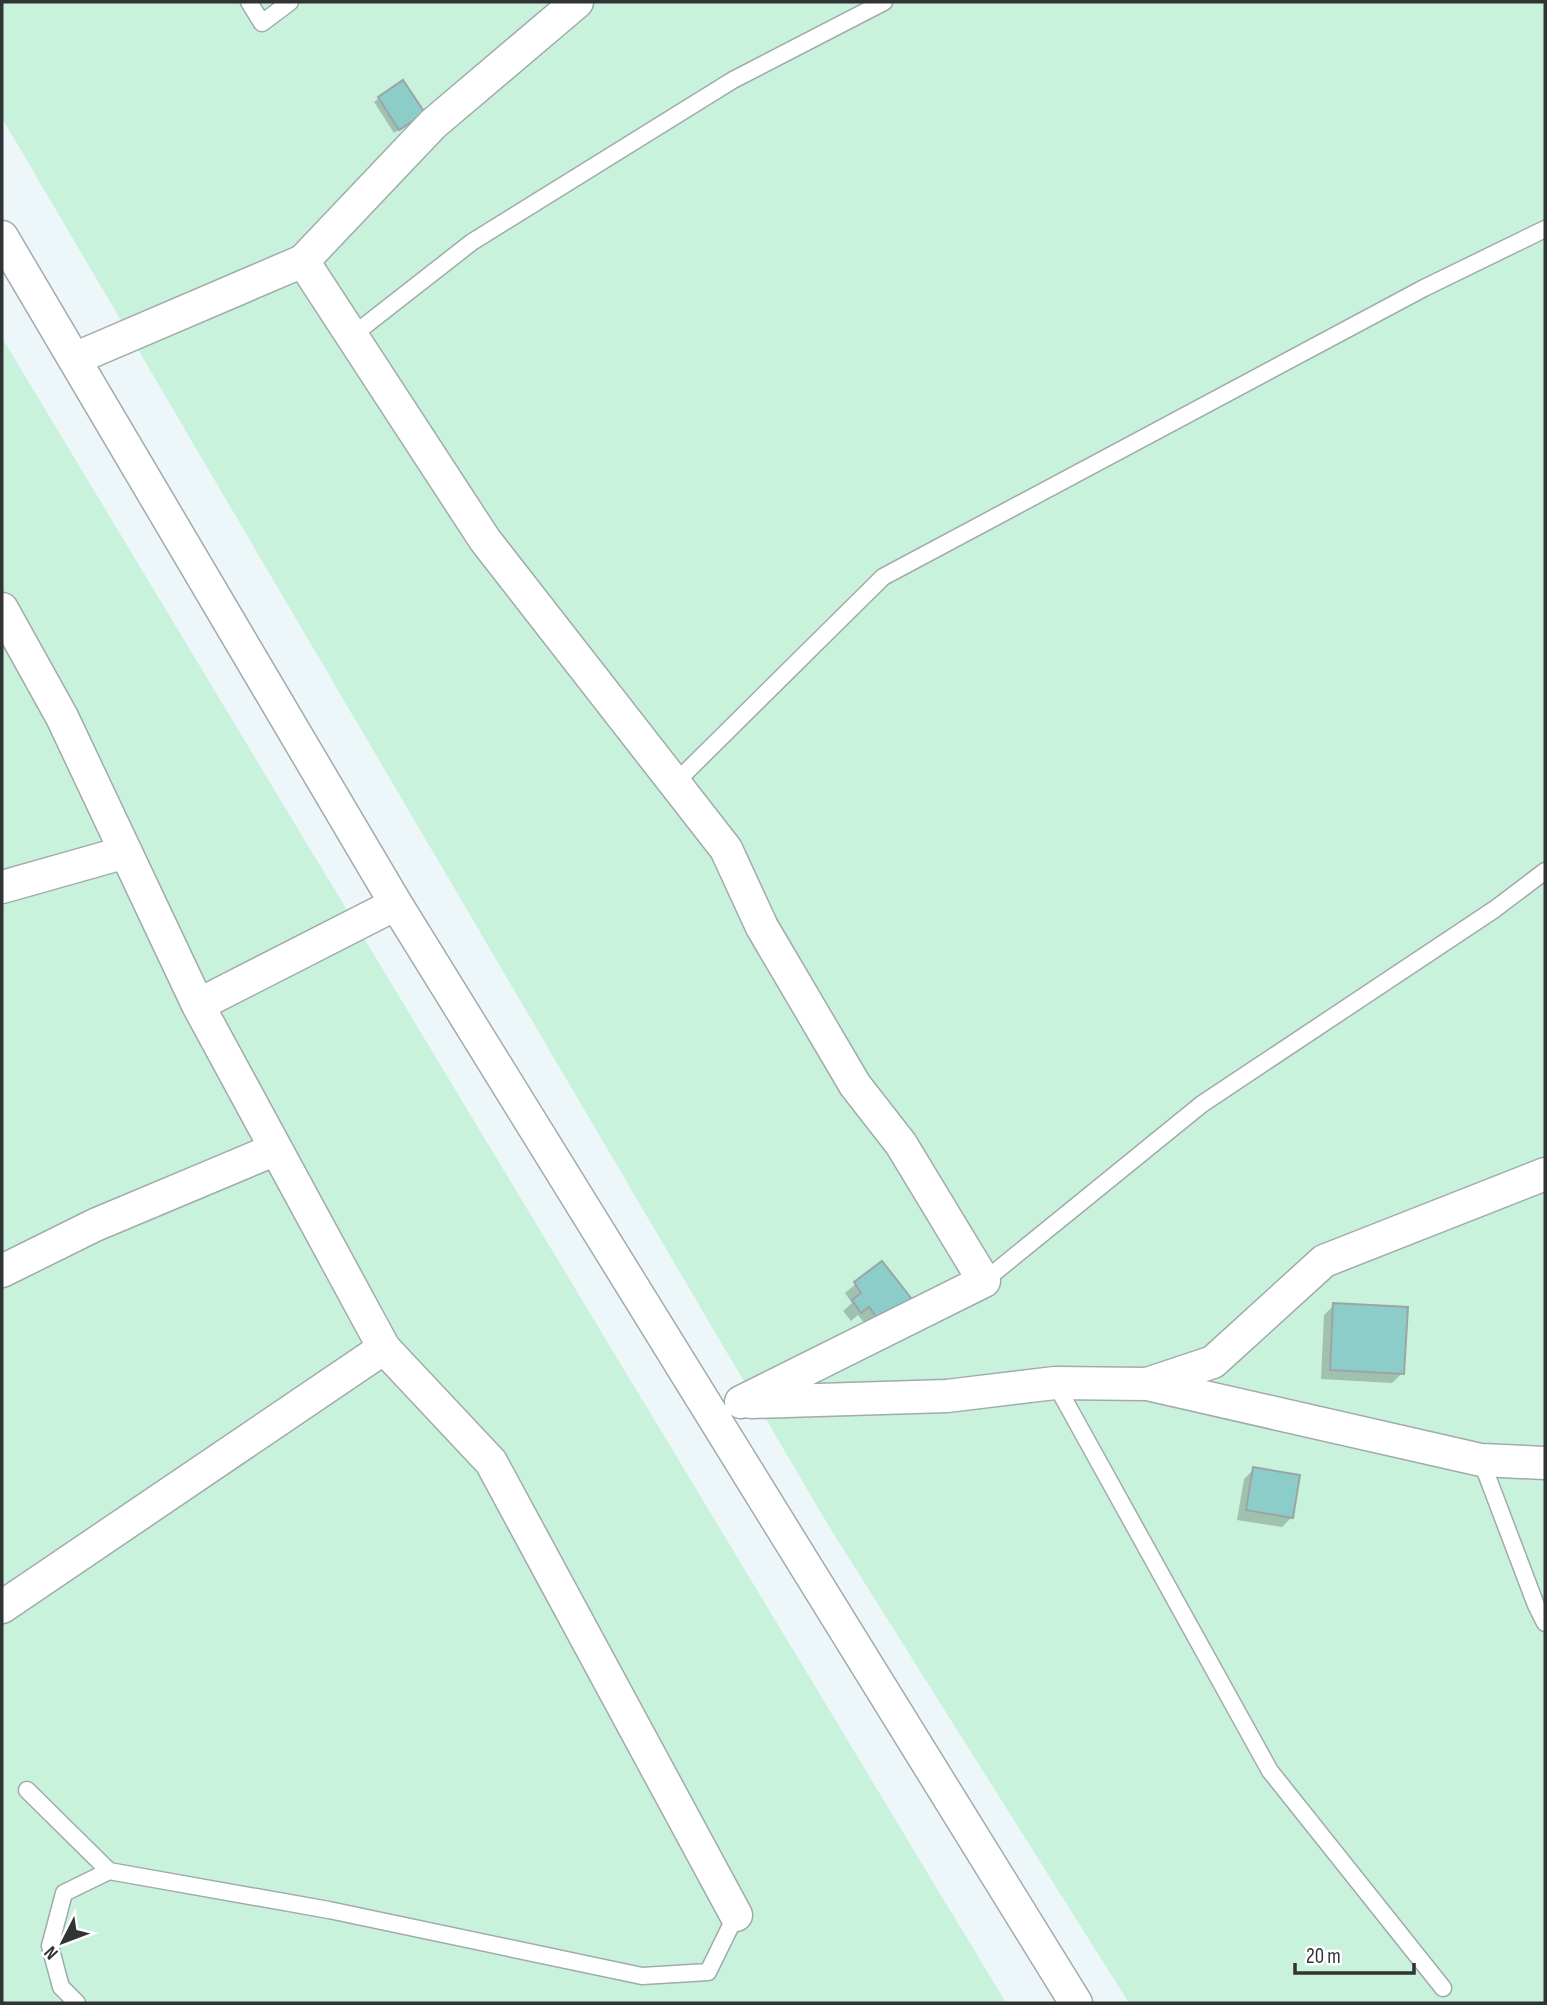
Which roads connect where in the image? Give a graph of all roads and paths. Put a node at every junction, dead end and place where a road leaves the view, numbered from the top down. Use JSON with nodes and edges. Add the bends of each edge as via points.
{"nodes":[{"id":1,"x":249,"y":2,"type":"edge"},
{"id":2,"x":290,"y":2,"type":"edge"},
{"id":3,"x":577,"y":2,"type":"edge"},
{"id":4,"x":884,"y":2,"type":"edge"},
{"id":5,"x":1545,"y":229,"type":"edge"},
{"id":6,"x":2,"y":237,"type":"edge"},
{"id":7,"x":303,"y":261,"type":"junction"},
{"id":8,"x":353,"y":335,"type":"junction"},
{"id":9,"x":74,"y":359,"type":"junction"},
{"id":10,"x":2,"y":609,"type":"edge"},
{"id":11,"x":675,"y":783,"type":"junction"},
{"id":12,"x":126,"y":852,"type":"junction"},
{"id":13,"x":1545,"y":871,"type":"edge"},
{"id":14,"x":2,"y":887,"type":"edge"},
{"id":15,"x":396,"y":904,"type":"junction"},
{"id":16,"x":198,"y":1005,"type":"junction"},
{"id":17,"x":276,"y":1149,"type":"junction"},
{"id":18,"x":1545,"y":1174,"type":"edge"},
{"id":19,"x":2,"y":1270,"type":"edge"},
{"id":20,"x":984,"y":1282,"type":"junction"},
{"id":21,"x":384,"y":1348,"type":"junction"},
{"id":22,"x":1055,"y":1383,"type":"junction"},
{"id":23,"x":1147,"y":1384,"type":"junction"},
{"id":24,"x":741,"y":1402,"type":"junction"},
{"id":25,"x":707,"y":1405,"type":"junction"},
{"id":26,"x":1481,"y":1460,"type":"junction"},
{"id":27,"x":1545,"y":1463,"type":"edge"},
{"id":28,"x":2,"y":1607,"type":"edge"},
{"id":29,"x":1545,"y":1623,"type":"edge"},
{"id":30,"x":27,"y":1790,"type":"dead end"},
{"id":31,"x":109,"y":1871,"type":"junction"},
{"id":32,"x":736,"y":1915,"type":"joint"},
{"id":33,"x":1443,"y":1988,"type":"dead end"},
{"id":34,"x":77,"y":2003,"type":"edge"},
{"id":35,"x":1076,"y":2003,"type":"edge"}],
"edges":[{"from":1,"to":2,"type":"lane","via":[[262,23]]},
{"from":3,"to":7,"type":"street","via":[[433,124]]},
{"from":4,"to":8,"type":"lane","via":[[733,80],[472,242]]},
{"from":5,"to":11,"type":"lane","via":[[1424,288],[883,577]]},
{"from":6,"to":9,"type":"street"},
{"from":7,"to":8,"type":"street"},
{"from":7,"to":9,"type":"street"},
{"from":8,"to":11,"type":"street","via":[[485,540]]},
{"from":9,"to":15,"type":"street"},
{"from":10,"to":12,"type":"street","via":[[62,717]]},
{"from":11,"to":20,"type":"street","via":[[726,849],[762,927],[855,1085],[901,1144]]},
{"from":12,"to":14,"type":"street"},
{"from":12,"to":16,"type":"street"},
{"from":13,"to":20,"type":"lane","via":[[1202,1104]]},
{"from":15,"to":16,"type":"street"},
{"from":15,"to":25,"type":"street"},
{"from":16,"to":17,"type":"street"},
{"from":17,"to":19,"type":"street","via":[[95,1225]]},
{"from":17,"to":21,"type":"street"},
{"from":18,"to":23,"type":"street","via":[[1324,1261],[1213,1362]]},
{"from":20,"to":24,"type":"street"},
{"from":21,"to":28,"type":"street"},
{"from":21,"to":32,"type":"street","via":[[491,1462]]},
{"from":22,"to":23,"type":"street"},
{"from":22,"to":24,"type":"street","via":[[947,1396]]},
{"from":22,"to":33,"type":"lane","via":[[1270,1772]]},
{"from":23,"to":26,"type":"street"},
{"from":24,"to":25,"type":"street"},
{"from":25,"to":35,"type":"street"},
{"from":26,"to":27,"type":"street"},
{"from":26,"to":29,"type":"lane"},
{"from":30,"to":31,"type":"lane"},
{"from":31,"to":32,"type":"lane","via":[[329,1910],[642,1976],[708,1972]]},
{"from":31,"to":34,"type":"lane","via":[[64,1893],[50,1946],[61,1987]]}]}
